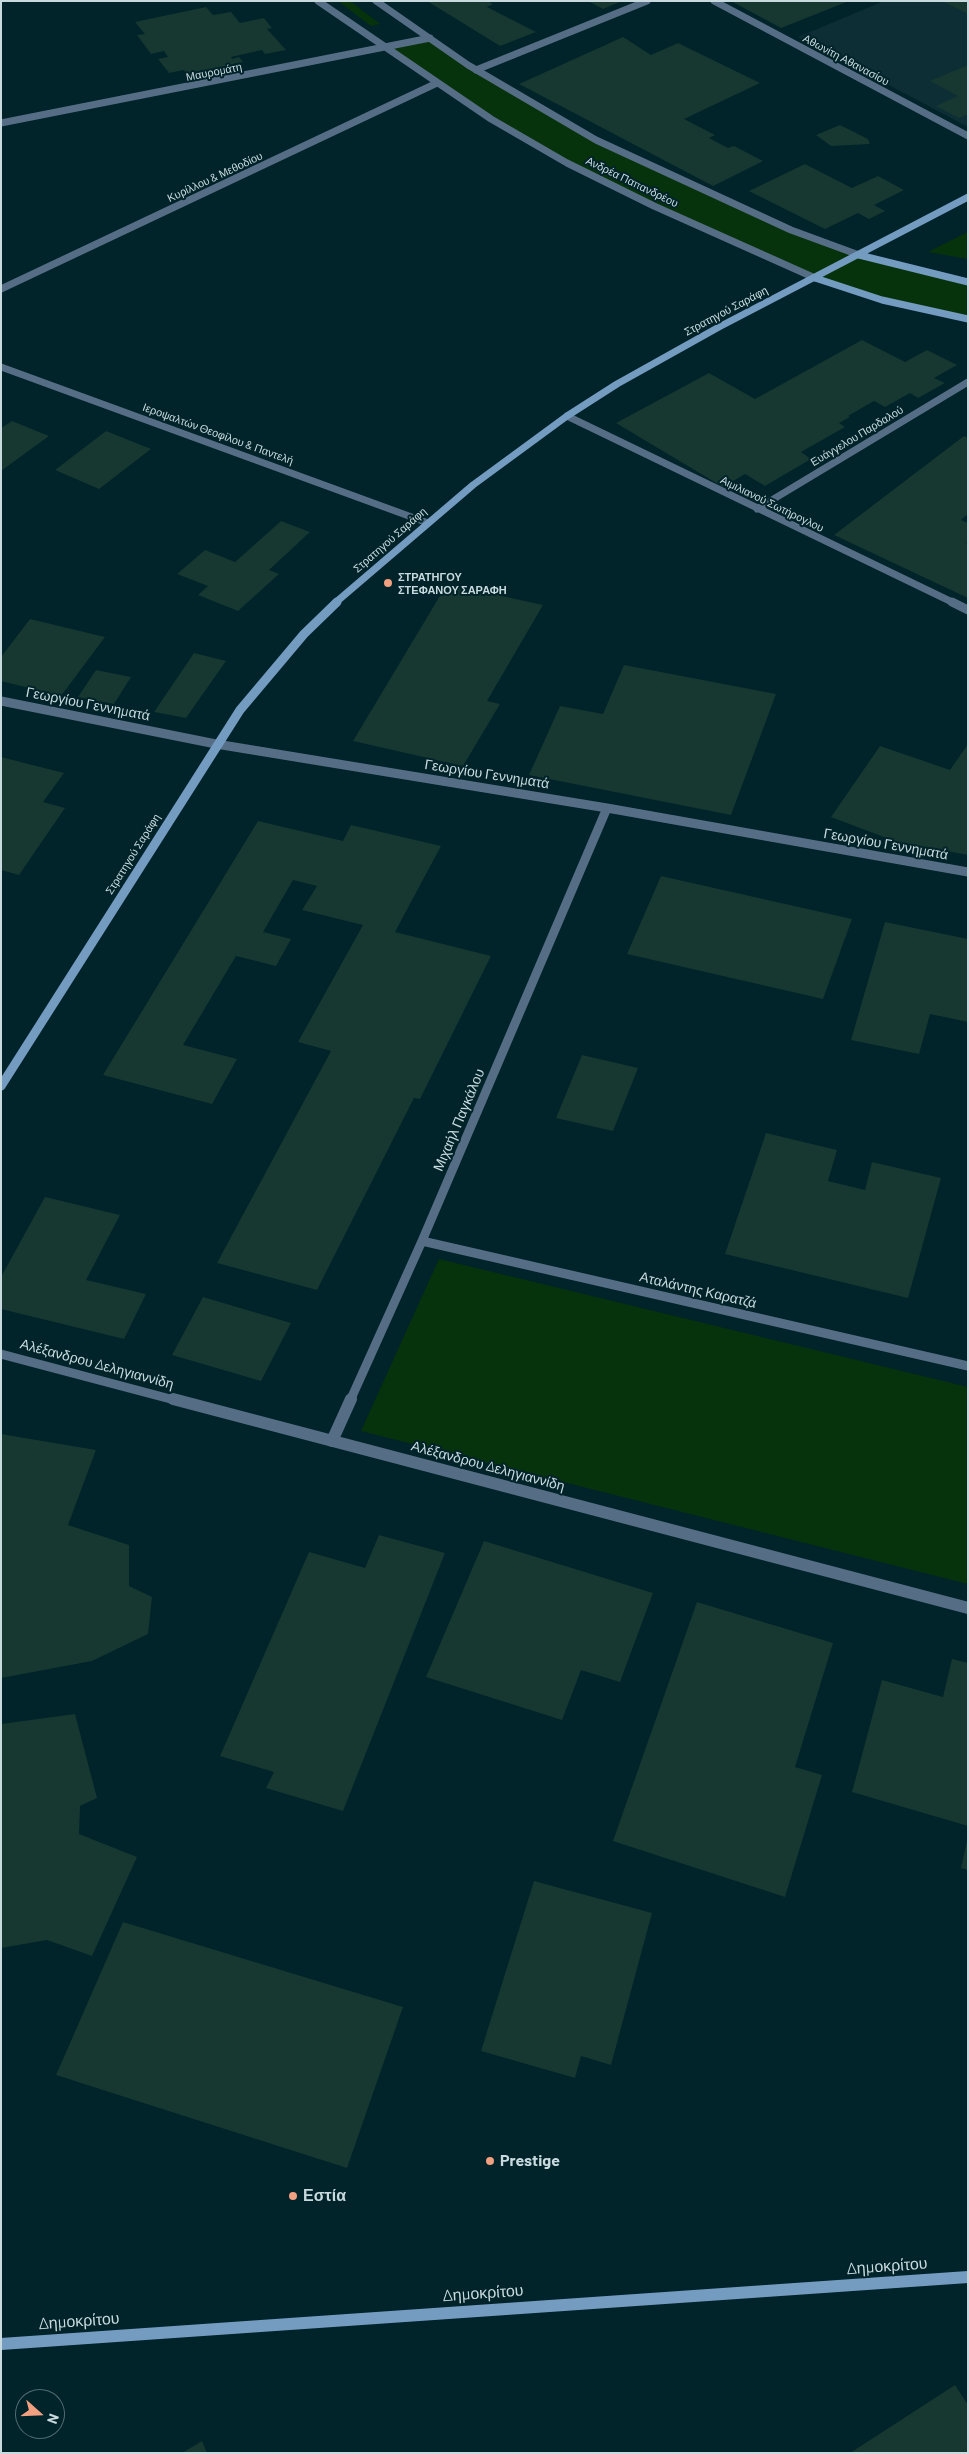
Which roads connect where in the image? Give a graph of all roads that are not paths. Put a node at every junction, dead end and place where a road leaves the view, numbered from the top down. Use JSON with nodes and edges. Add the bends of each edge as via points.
{"nodes":[{"id":1,"x":318,"y":1,"type":"edge"},
{"id":2,"x":376,"y":1,"type":"edge"},
{"id":3,"x":647,"y":1,"type":"edge"},
{"id":4,"x":714,"y":1,"type":"edge"},
{"id":5,"x":430,"y":38,"type":"junction"},
{"id":6,"x":385,"y":48,"type":"junction"},
{"id":7,"x":476,"y":70,"type":"junction"},
{"id":8,"x":437,"y":83,"type":"junction"},
{"id":9,"x":1,"y":123,"type":"edge"},
{"id":10,"x":968,"y":136,"type":"edge"},
{"id":11,"x":967,"y":199,"type":"edge"},
{"id":12,"x":859,"y":255,"type":"junction"},
{"id":13,"x":815,"y":278,"type":"junction"},
{"id":14,"x":968,"y":282,"type":"edge"},
{"id":15,"x":1,"y":289,"type":"edge"},
{"id":16,"x":968,"y":320,"type":"edge"},
{"id":17,"x":1,"y":367,"type":"edge"},
{"id":18,"x":968,"y":382,"type":"edge"},
{"id":19,"x":567,"y":416,"type":"junction"},
{"id":20,"x":757,"y":509,"type":"junction"},
{"id":21,"x":428,"y":522,"type":"junction"},
{"id":22,"x":968,"y":610,"type":"edge"},
{"id":23,"x":1,"y":701,"type":"edge"},
{"id":24,"x":216,"y":744,"type":"junction"},
{"id":25,"x":607,"y":808,"type":"junction"},
{"id":26,"x":968,"y":872,"type":"edge"},
{"id":27,"x":1,"y":1086,"type":"edge"},
{"id":28,"x":422,"y":1241,"type":"junction"},
{"id":29,"x":1,"y":1354,"type":"edge"},
{"id":30,"x":968,"y":1366,"type":"edge"},
{"id":31,"x":332,"y":1441,"type":"junction"},
{"id":32,"x":968,"y":1608,"type":"edge"},
{"id":33,"x":968,"y":2277,"type":"edge"},
{"id":34,"x":1,"y":2344,"type":"edge"}],
"edges":[{"from":1,"to":6,"type":"street","name":"Ανδρέα Παπανδρέου"},
{"from":2,"to":5,"type":"street","name":"Ανδρέα Παπανδρέου"},
{"from":3,"to":7,"type":"street"},
{"from":4,"to":10,"type":"street","name":"Αθωνίτη Αθανασίου"},
{"from":5,"to":6,"type":"street","name":"Μαυρομάτη"},
{"from":5,"to":7,"type":"street","name":"Ανδρέα Παπανδρέου"},
{"from":6,"to":8,"type":"street","name":"Ανδρέα Παπανδρέου"},
{"from":6,"to":9,"type":"street","name":"Μαυρομάτη"},
{"from":7,"to":12,"type":"street","name":"Ανδρέα Παπανδρέου","via":[[596,140],[791,230]]},
{"from":8,"to":13,"type":"street","name":"Ανδρέα Παπανδρέου","via":[[491,120],[567,163]]},
{"from":8,"to":15,"type":"street","name":"Κυρίλλου & Μεθοδίου"},
{"from":11,"to":12,"type":"street","name":"Στρατηγού Σαράφη"},
{"from":12,"to":13,"type":"street","name":"Στρατηγού Σαράφη"},
{"from":12,"to":14,"type":"street","name":"Ανδρέα Παπανδρέου"},
{"from":13,"to":16,"type":"street","name":"Ανδρέα Παπανδρέου","via":[[882,300]]},
{"from":13,"to":19,"type":"street","name":"Στρατηγού Σαράφη","via":[[658,360]]},
{"from":17,"to":21,"type":"street","name":"Ιεροψαλτών Θεοφίλου & Παντελή"},
{"from":18,"to":20,"type":"street","name":"Ευάγγελου Παρδαλού"},
{"from":19,"to":20,"type":"street","name":"Αιμιλιανού Σωτήρογλου"},
{"from":19,"to":21,"type":"street","name":"Στρατηγού Σαράφη"},
{"from":20,"to":22,"type":"street","name":"Αιμιλιανού Σωτήρογλου"},
{"from":21,"to":24,"type":"street","name":"Στρατηγού Σαράφη","via":[[304,634],[269,673]]},
{"from":23,"to":24,"type":"street","name":"Γεωργίου Γεννηματά"},
{"from":24,"to":25,"type":"street","name":"Γεωργίου Γεννηματά"},
{"from":24,"to":27,"type":"street","name":"Στρατηγού Σαράφη"},
{"from":25,"to":26,"type":"street","name":"Γεωργίου Γεννηματά"},
{"from":25,"to":28,"type":"street","name":"Μιχαήλ Παγκάλου"},
{"from":28,"to":30,"type":"street","name":"Αταλάντης Καρατζά"},
{"from":28,"to":31,"type":"street","name":"Μιχαήλ Παγκάλου"},
{"from":29,"to":31,"type":"street","name":"Αλέξανδρου Δεληγιαννίδη"},
{"from":31,"to":32,"type":"street","name":"Αλέξανδρου Δεληγιαννίδη"},
{"from":33,"to":34,"type":"street","name":"Δημοκρίτου"}]}
